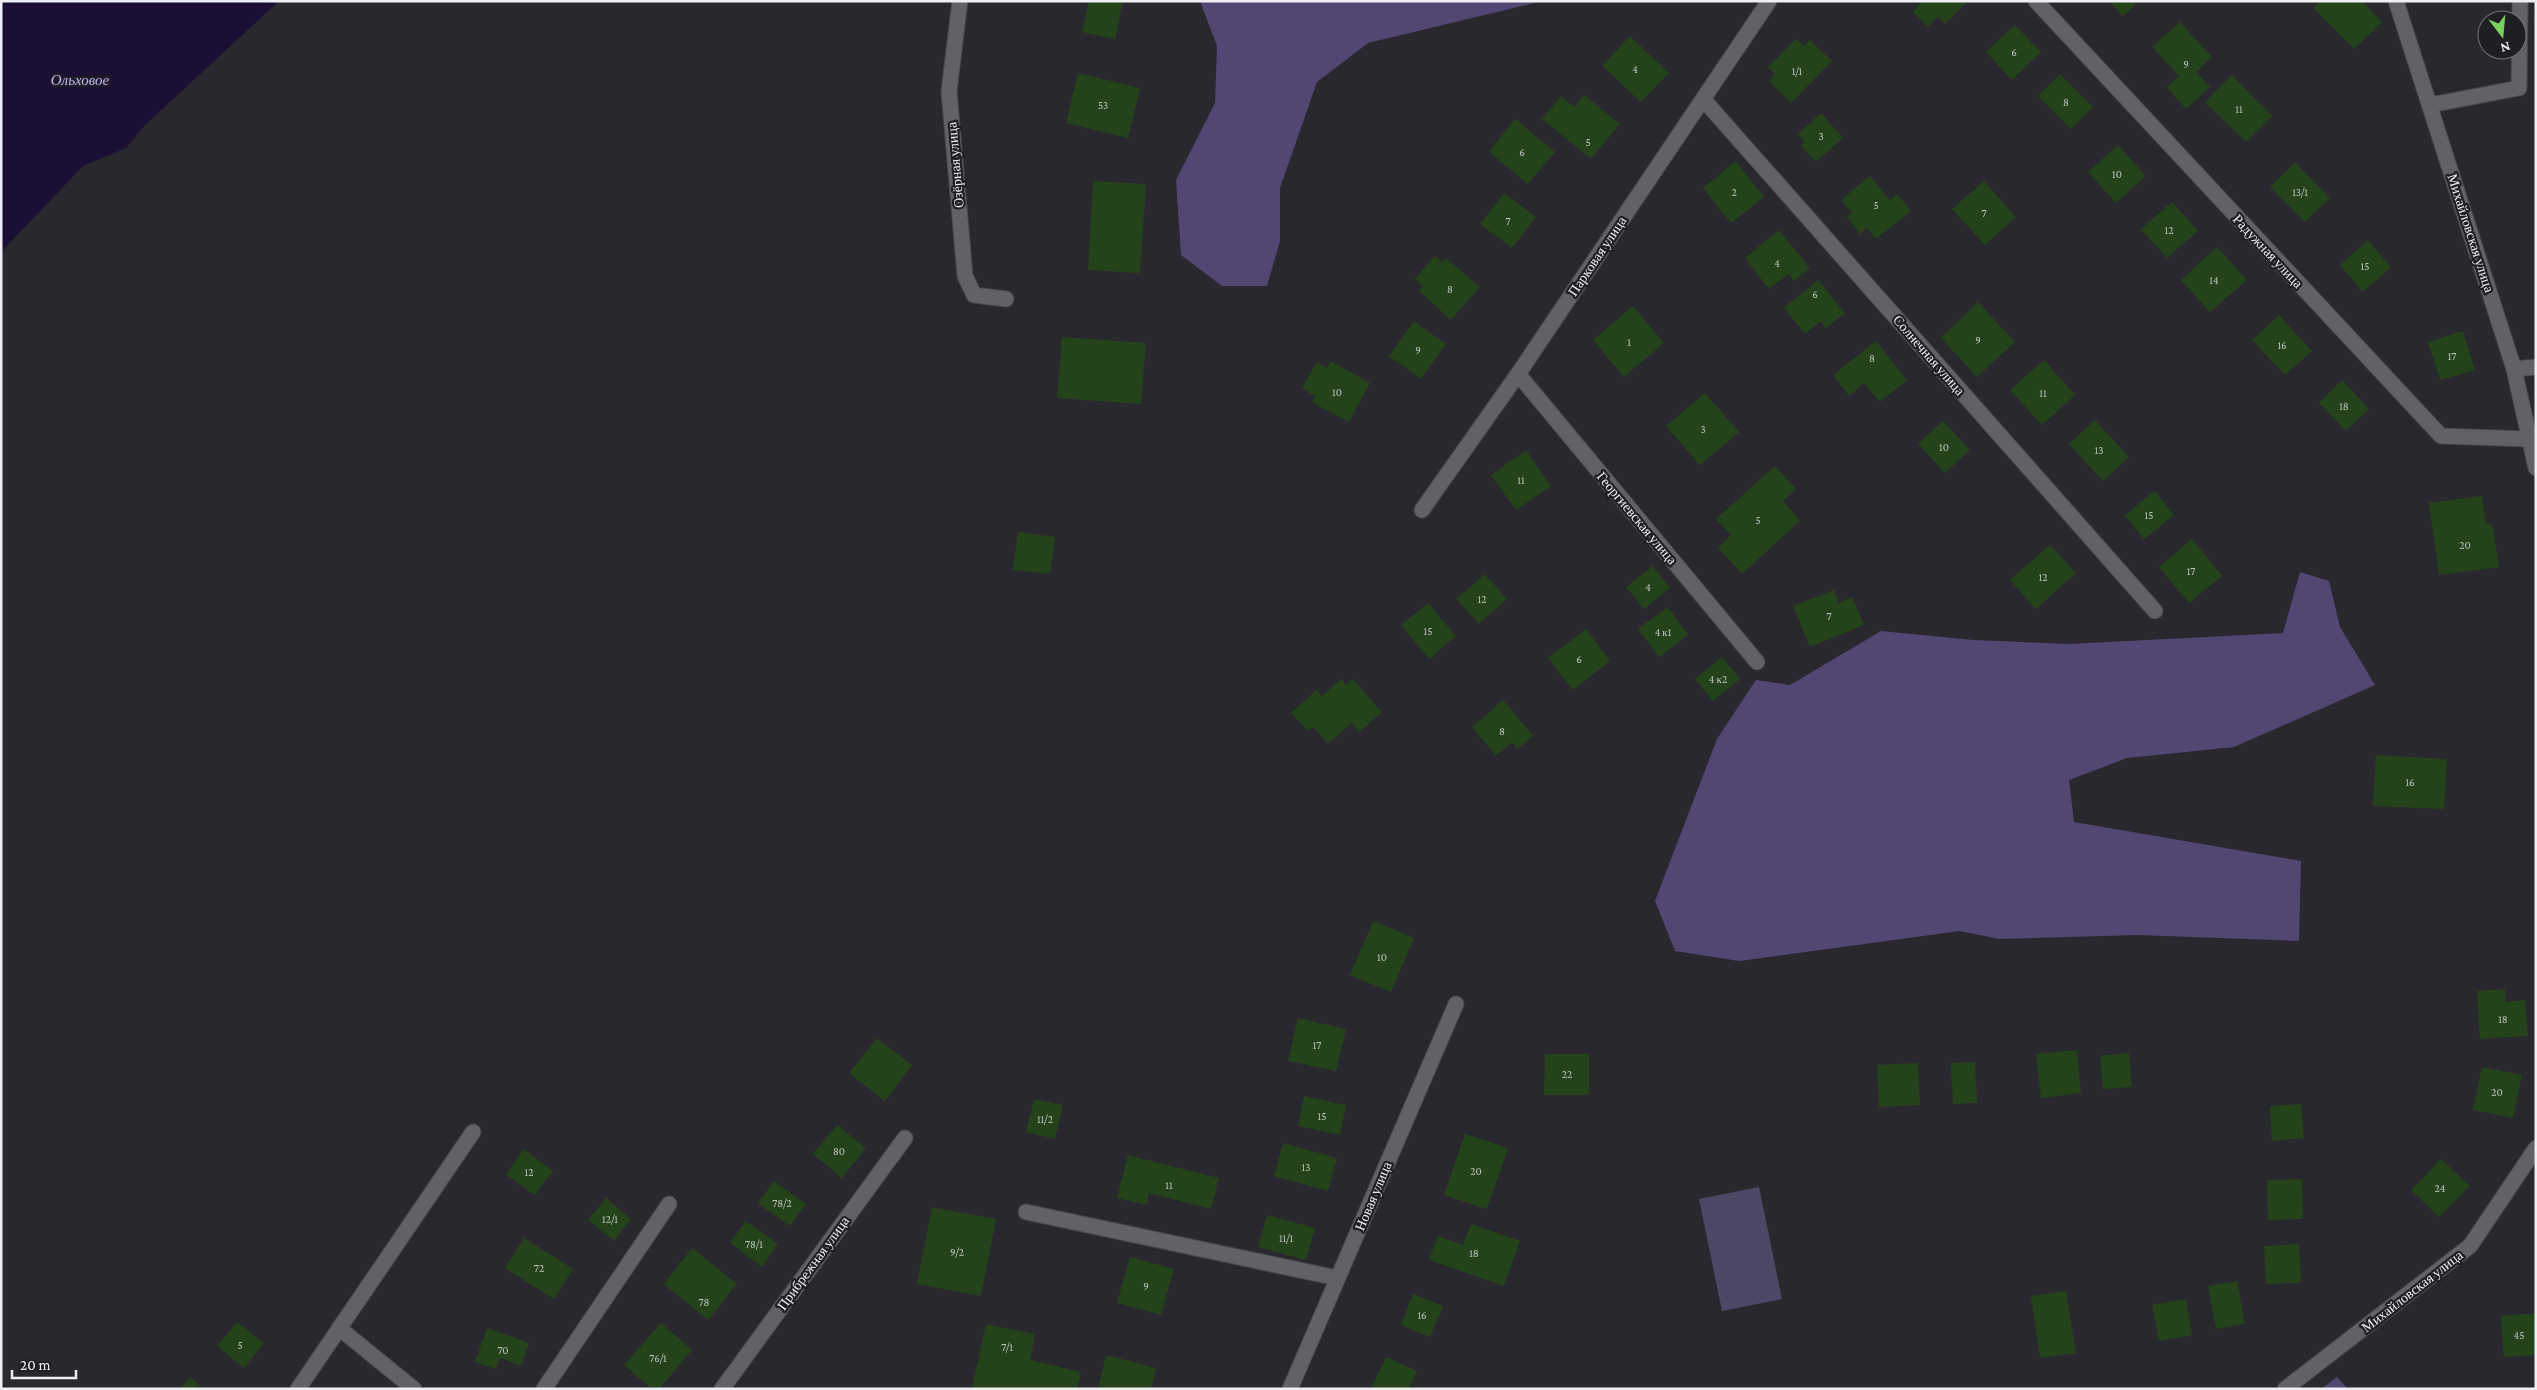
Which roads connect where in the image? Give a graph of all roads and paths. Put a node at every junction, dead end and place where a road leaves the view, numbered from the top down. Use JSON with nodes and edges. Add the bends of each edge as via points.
{"nodes":[{"id":1,"x":960,"y":1,"type":"edge"},
{"id":2,"x":1769,"y":1,"type":"edge"},
{"id":3,"x":2036,"y":1,"type":"edge"},
{"id":4,"x":2396,"y":1,"type":"edge"},
{"id":5,"x":2520,"y":1,"type":"edge"},
{"id":6,"x":1703,"y":99,"type":"junction"},
{"id":7,"x":2430,"y":105,"type":"junction"},
{"id":8,"x":1006,"y":299,"type":"dead end"},
{"id":9,"x":2536,"y":367,"type":"edge"},
{"id":10,"x":2514,"y":369,"type":"junction"},
{"id":11,"x":1518,"y":374,"type":"junction"},
{"id":12,"x":2528,"y":439,"type":"junction"},
{"id":13,"x":2536,"y":468,"type":"edge"},
{"id":14,"x":1422,"y":510,"type":"dead end"},
{"id":15,"x":2155,"y":611,"type":"dead end"},
{"id":16,"x":1757,"y":662,"type":"dead end"},
{"id":17,"x":1456,"y":1004,"type":"dead end"},
{"id":18,"x":472,"y":1132,"type":"dead end"},
{"id":19,"x":905,"y":1138,"type":"dead end"},
{"id":20,"x":2536,"y":1148,"type":"edge"},
{"id":21,"x":669,"y":1204,"type":"dead end"},
{"id":22,"x":1026,"y":1212,"type":"dead end"},
{"id":23,"x":1337,"y":1278,"type":"junction"},
{"id":24,"x":339,"y":1328,"type":"junction"},
{"id":25,"x":298,"y":1389,"type":"edge"},
{"id":26,"x":414,"y":1389,"type":"edge"},
{"id":27,"x":544,"y":1389,"type":"edge"},
{"id":28,"x":722,"y":1389,"type":"edge"},
{"id":29,"x":1290,"y":1389,"type":"edge"},
{"id":30,"x":2285,"y":1389,"type":"edge"}],
"edges":[{"from":1,"to":8,"type":"street","name":"Озёрная улица","via":[[949,91],[965,276],[974,295]]},
{"from":2,"to":6,"type":"street","name":"Парковая улица"},
{"from":3,"to":12,"type":"street","name":"Радужная улица","via":[[2441,436]]},
{"from":4,"to":7,"type":"street","name":"Михайловская улица"},
{"from":5,"to":7,"type":"street","via":[[2519,88]]},
{"from":6,"to":11,"type":"street","name":"Парковая улица"},
{"from":6,"to":15,"type":"street","name":"Солнечная улица"},
{"from":7,"to":10,"type":"street","name":"Михайловская улица"},
{"from":9,"to":10,"type":"street"},
{"from":10,"to":12,"type":"street","name":"Михайловская улица"},
{"from":11,"to":14,"type":"street","name":"Парковая улица"},
{"from":11,"to":16,"type":"street","name":"Георгиевская улица"},
{"from":12,"to":13,"type":"street","name":"Михайловская улица"},
{"from":17,"to":23,"type":"street","name":"Новая улица"},
{"from":18,"to":24,"type":"street"},
{"from":19,"to":28,"type":"street","name":"Прибрежная улица"},
{"from":20,"to":30,"type":"street","name":"Михайловская улица","via":[[2470,1246]]},
{"from":21,"to":27,"type":"street"},
{"from":22,"to":23,"type":"street"},
{"from":23,"to":29,"type":"street","name":"Новая улица"},
{"from":24,"to":25,"type":"street"},
{"from":24,"to":26,"type":"street"}]}
